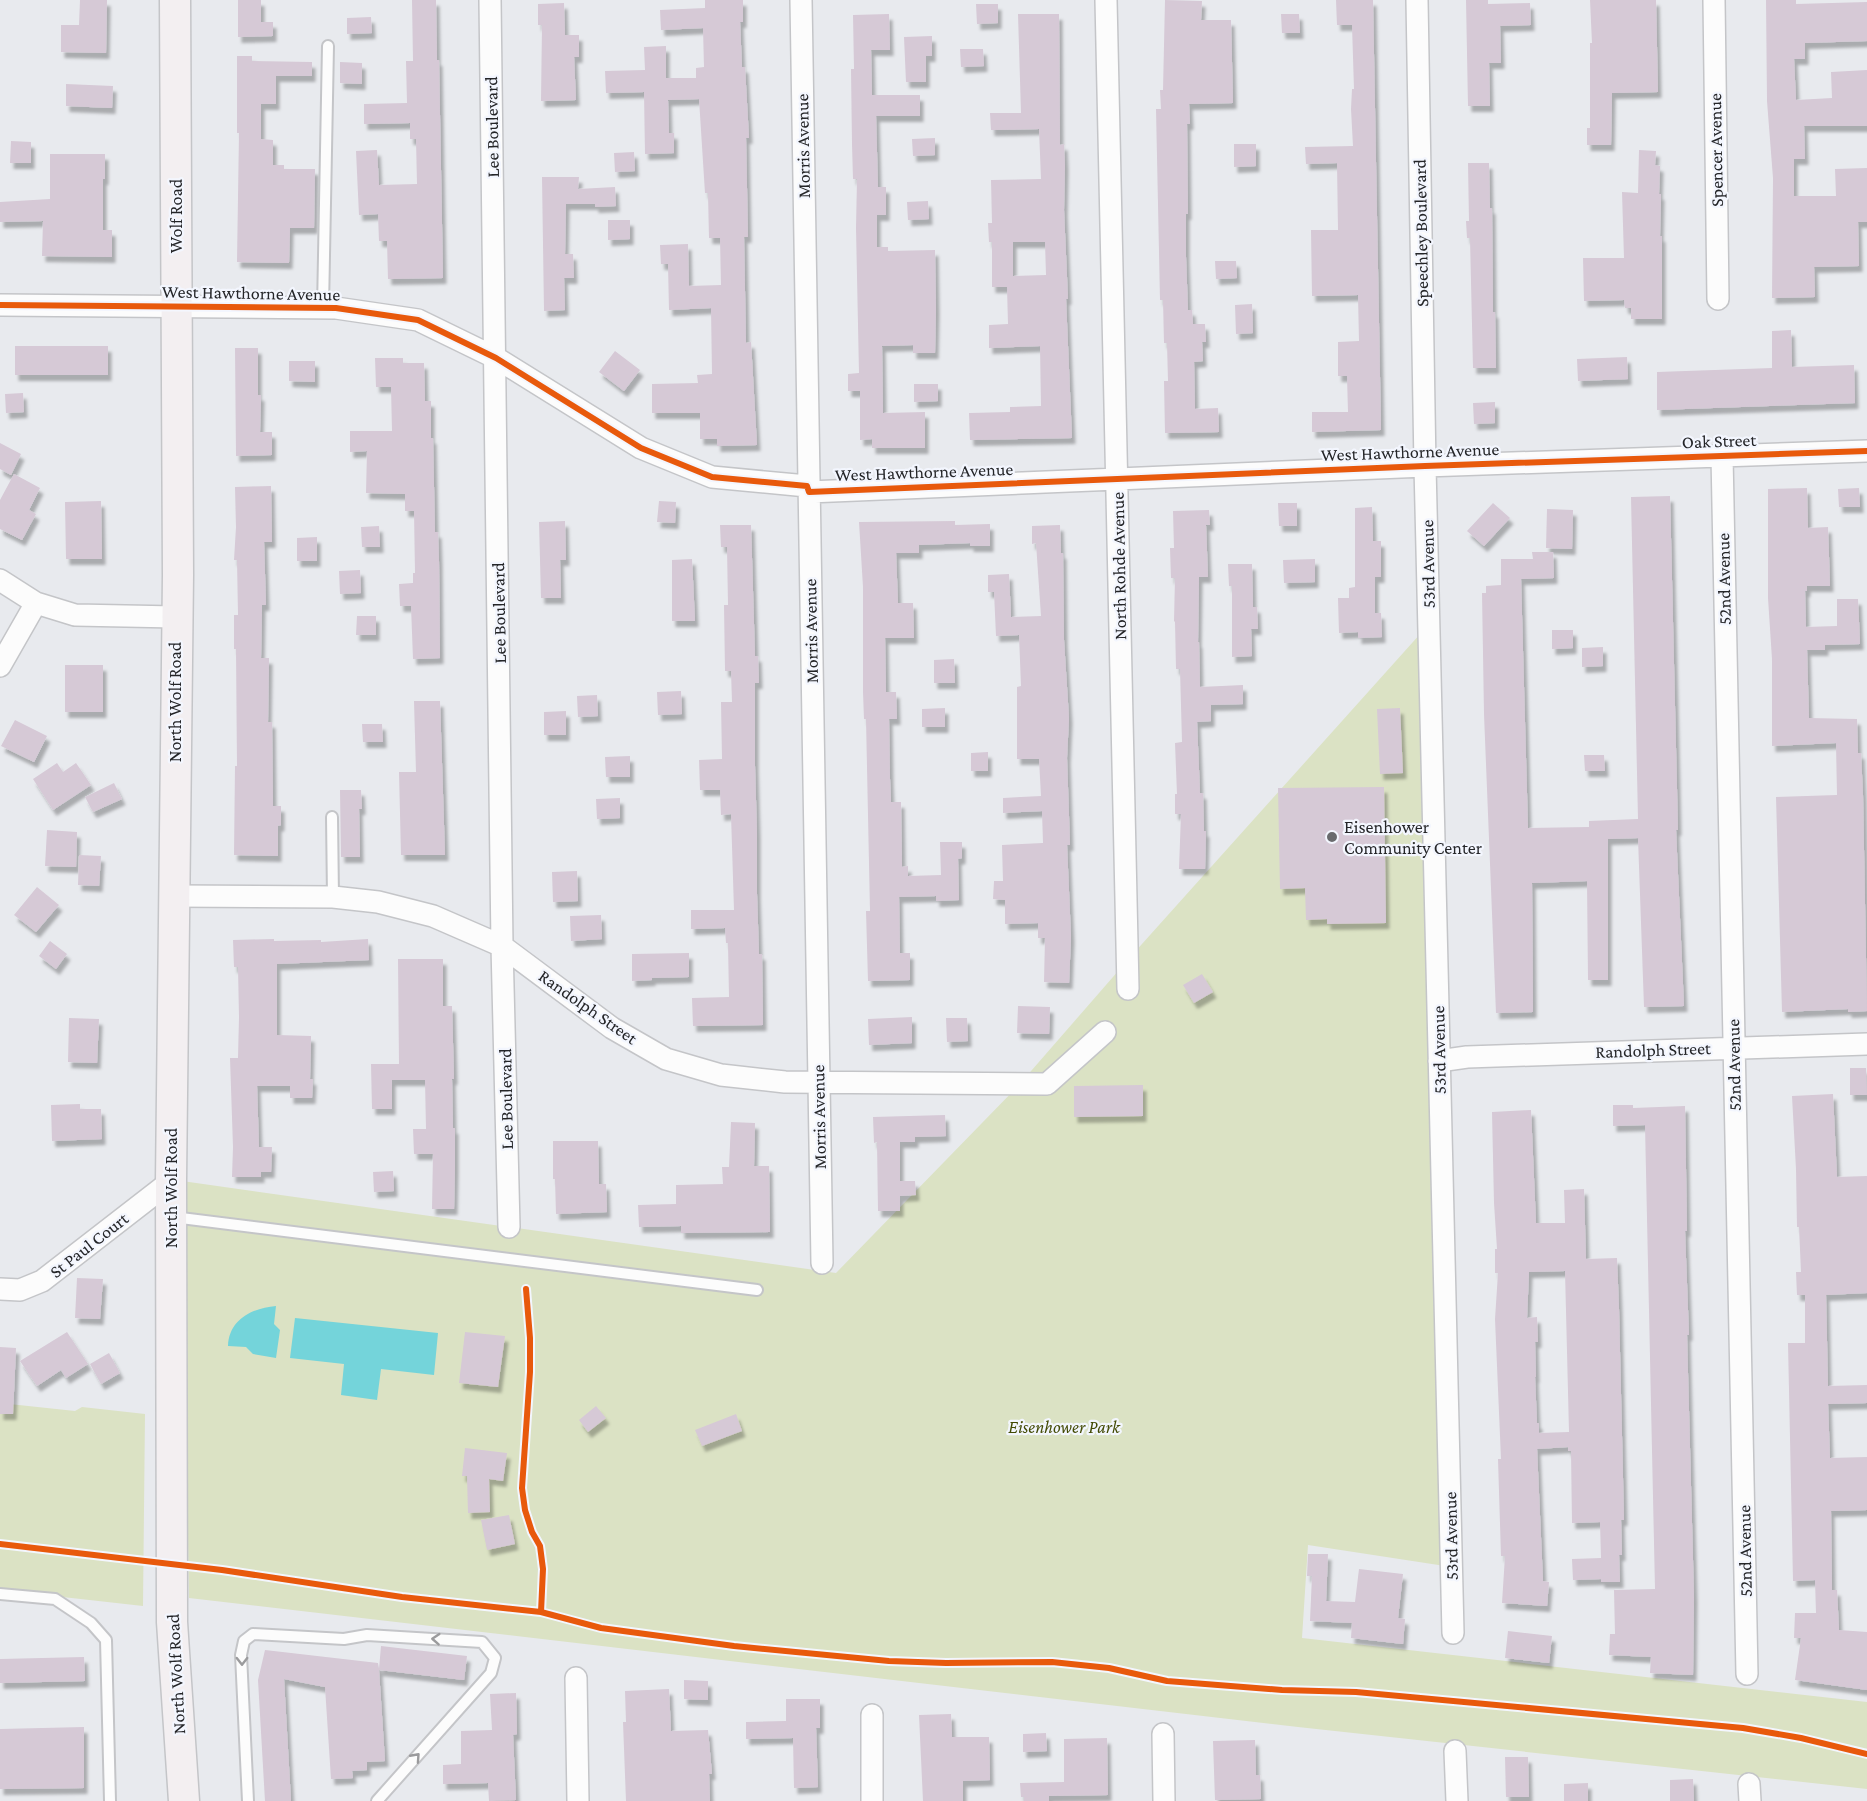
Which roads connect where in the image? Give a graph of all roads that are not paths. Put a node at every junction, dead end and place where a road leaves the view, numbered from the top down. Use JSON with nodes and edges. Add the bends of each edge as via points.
{"nodes":[{"id":1,"x":175,"y":0,"type":"edge"},
{"id":2,"x":490,"y":0,"type":"edge"},
{"id":3,"x":801,"y":0,"type":"edge"},
{"id":4,"x":1106,"y":0,"type":"edge"},
{"id":5,"x":1417,"y":0,"type":"edge"},
{"id":6,"x":1714,"y":0,"type":"edge"},
{"id":7,"x":327,"y":46,"type":"dead end"},
{"id":8,"x":1718,"y":299,"type":"dead end"},
{"id":9,"x":0,"y":305,"type":"edge"},
{"id":10,"x":176,"y":306,"type":"junction"},
{"id":11,"x":323,"y":308,"type":"junction"},
{"id":12,"x":496,"y":358,"type":"junction"},
{"id":13,"x":1867,"y":451,"type":"edge"},
{"id":14,"x":1722,"y":456,"type":"junction"},
{"id":15,"x":1572,"y":462,"type":"joint"},
{"id":16,"x":1867,"y":465,"type":"edge"},
{"id":17,"x":1425,"y":466,"type":"junction"},
{"id":18,"x":1117,"y":479,"type":"junction"},
{"id":19,"x":809,"y":492,"type":"junction"},
{"id":20,"x":178,"y":575,"type":"joint"},
{"id":21,"x":0,"y":580,"type":"edge"},
{"id":22,"x":36,"y":603,"type":"junction"},
{"id":23,"x":176,"y":617,"type":"junction"},
{"id":24,"x":0,"y":666,"type":"edge"},
{"id":25,"x":332,"y":817,"type":"dead end"},
{"id":26,"x":174,"y":896,"type":"junction"},
{"id":27,"x":333,"y":897,"type":"junction"},
{"id":28,"x":502,"y":946,"type":"junction"},
{"id":29,"x":1128,"y":989,"type":"dead end"},
{"id":30,"x":1105,"y":1032,"type":"dead end"},
{"id":31,"x":1867,"y":1044,"type":"edge"},
{"id":32,"x":1734,"y":1047,"type":"junction"},
{"id":33,"x":1439,"y":1061,"type":"junction"},
{"id":34,"x":819,"y":1082,"type":"junction"},
{"id":35,"x":171,"y":1182,"type":"junction"},
{"id":36,"x":171,"y":1217,"type":"junction"},
{"id":37,"x":509,"y":1227,"type":"dead end"},
{"id":38,"x":822,"y":1263,"type":"dead end"},
{"id":39,"x":0,"y":1289,"type":"edge"},
{"id":40,"x":756,"y":1290,"type":"dead end"},
{"id":41,"x":0,"y":1594,"type":"edge"},
{"id":42,"x":1453,"y":1633,"type":"dead end"},
{"id":43,"x":1747,"y":1674,"type":"dead end"},
{"id":44,"x":576,"y":1678,"type":"dead end"},
{"id":45,"x":872,"y":1715,"type":"dead end"},
{"id":46,"x":1163,"y":1734,"type":"dead end"},
{"id":47,"x":1455,"y":1751,"type":"dead end"},
{"id":48,"x":110,"y":1801,"type":"edge"},
{"id":49,"x":184,"y":1801,"type":"edge"},
{"id":50,"x":248,"y":1801,"type":"edge"},
{"id":51,"x":377,"y":1801,"type":"edge"},
{"id":52,"x":578,"y":1801,"type":"edge"},
{"id":53,"x":872,"y":1801,"type":"edge"},
{"id":54,"x":1164,"y":1801,"type":"edge"},
{"id":55,"x":1457,"y":1801,"type":"edge"}],
"edges":[{"from":1,"to":10,"type":"main road","name":"Wolf Road"},
{"from":2,"to":12,"type":"street","name":"Lee Boulevard"},
{"from":3,"to":19,"type":"street","name":"Morris Avenue"},
{"from":4,"to":18,"type":"street","name":"North Rohde Avenue"},
{"from":5,"to":17,"type":"street","name":"Speechley Boulevard"},
{"from":6,"to":8,"type":"street","name":"Spencer Avenue"},
{"from":7,"to":11,"type":"lane"},
{"from":9,"to":10,"type":"street","name":"West Hawthorne Avenue"},
{"from":10,"to":11,"type":"street","name":"West Hawthorne Avenue"},
{"from":10,"to":20,"type":"main road","name":"Wolf Road"},
{"from":11,"to":12,"type":"street","name":"West Hawthorne Avenue","via":[[418,320]]},
{"from":12,"to":19,"type":"street","name":"West Hawthorne Avenue","via":[[640,448],[712,477],[807,486]]},
{"from":12,"to":28,"type":"street","name":"Lee Boulevard"},
{"from":13,"to":14,"type":"street","name":"Oak Street"},
{"from":13,"to":16,"type":"lane"},
{"from":14,"to":15,"type":"street","name":"Oak Street"},
{"from":14,"to":32,"type":"street","name":"52nd Avenue"},
{"from":15,"to":17,"type":"street","name":"West Hawthorne Avenue"},
{"from":17,"to":18,"type":"street","name":"West Hawthorne Avenue"},
{"from":17,"to":33,"type":"street","name":"53rd Avenue"},
{"from":18,"to":19,"type":"street","name":"West Hawthorne Avenue"},
{"from":18,"to":29,"type":"street","name":"North Rohde Avenue"},
{"from":19,"to":34,"type":"street","name":"Morris Avenue"},
{"from":20,"to":23,"type":"main road","name":"North Wolf Road"},
{"from":21,"to":22,"type":"street"},
{"from":22,"to":23,"type":"street","via":[[75,615]]},
{"from":22,"to":24,"type":"street"},
{"from":23,"to":26,"type":"main road","name":"North Wolf Road"},
{"from":25,"to":27,"type":"lane"},
{"from":26,"to":27,"type":"street","name":"Randolph Street"},
{"from":26,"to":35,"type":"main road","name":"North Wolf Road"},
{"from":27,"to":28,"type":"street","name":"Randolph Street","via":[[378,902],[433,916]]},
{"from":28,"to":34,"type":"street","name":"Randolph Street","via":[[612,1028],[666,1059],[721,1076]]},
{"from":28,"to":37,"type":"street","name":"Lee Boulevard"},
{"from":30,"to":34,"type":"street","name":"Randolph Street","via":[[1047,1084]]},
{"from":31,"to":32,"type":"street","name":"Randolph Street"},
{"from":32,"to":33,"type":"street","name":"Randolph Street"},
{"from":32,"to":43,"type":"street","name":"52nd Avenue"},
{"from":33,"to":42,"type":"street","name":"53rd Avenue"},
{"from":34,"to":38,"type":"street","name":"Morris Avenue"},
{"from":35,"to":36,"type":"main road","name":"North Wolf Road"},
{"from":35,"to":39,"type":"street","name":"St Paul Court","via":[[42,1281],[20,1290]]},
{"from":36,"to":40,"type":"lane"},
{"from":36,"to":49,"type":"main road","name":"North Wolf Road","via":[[172,1622]]},
{"from":41,"to":48,"type":"lane","via":[[55,1599],[91,1623],[106,1640]]},
{"from":44,"to":52,"type":"street"},
{"from":45,"to":53,"type":"street"},
{"from":46,"to":54,"type":"street"},
{"from":47,"to":55,"type":"street"},
{"from":51,"to":50,"type":"lane","one_way":true,"via":[[491,1673],[495,1658],[482,1642],[253,1634],[244,1641],[241,1655]]}]}
